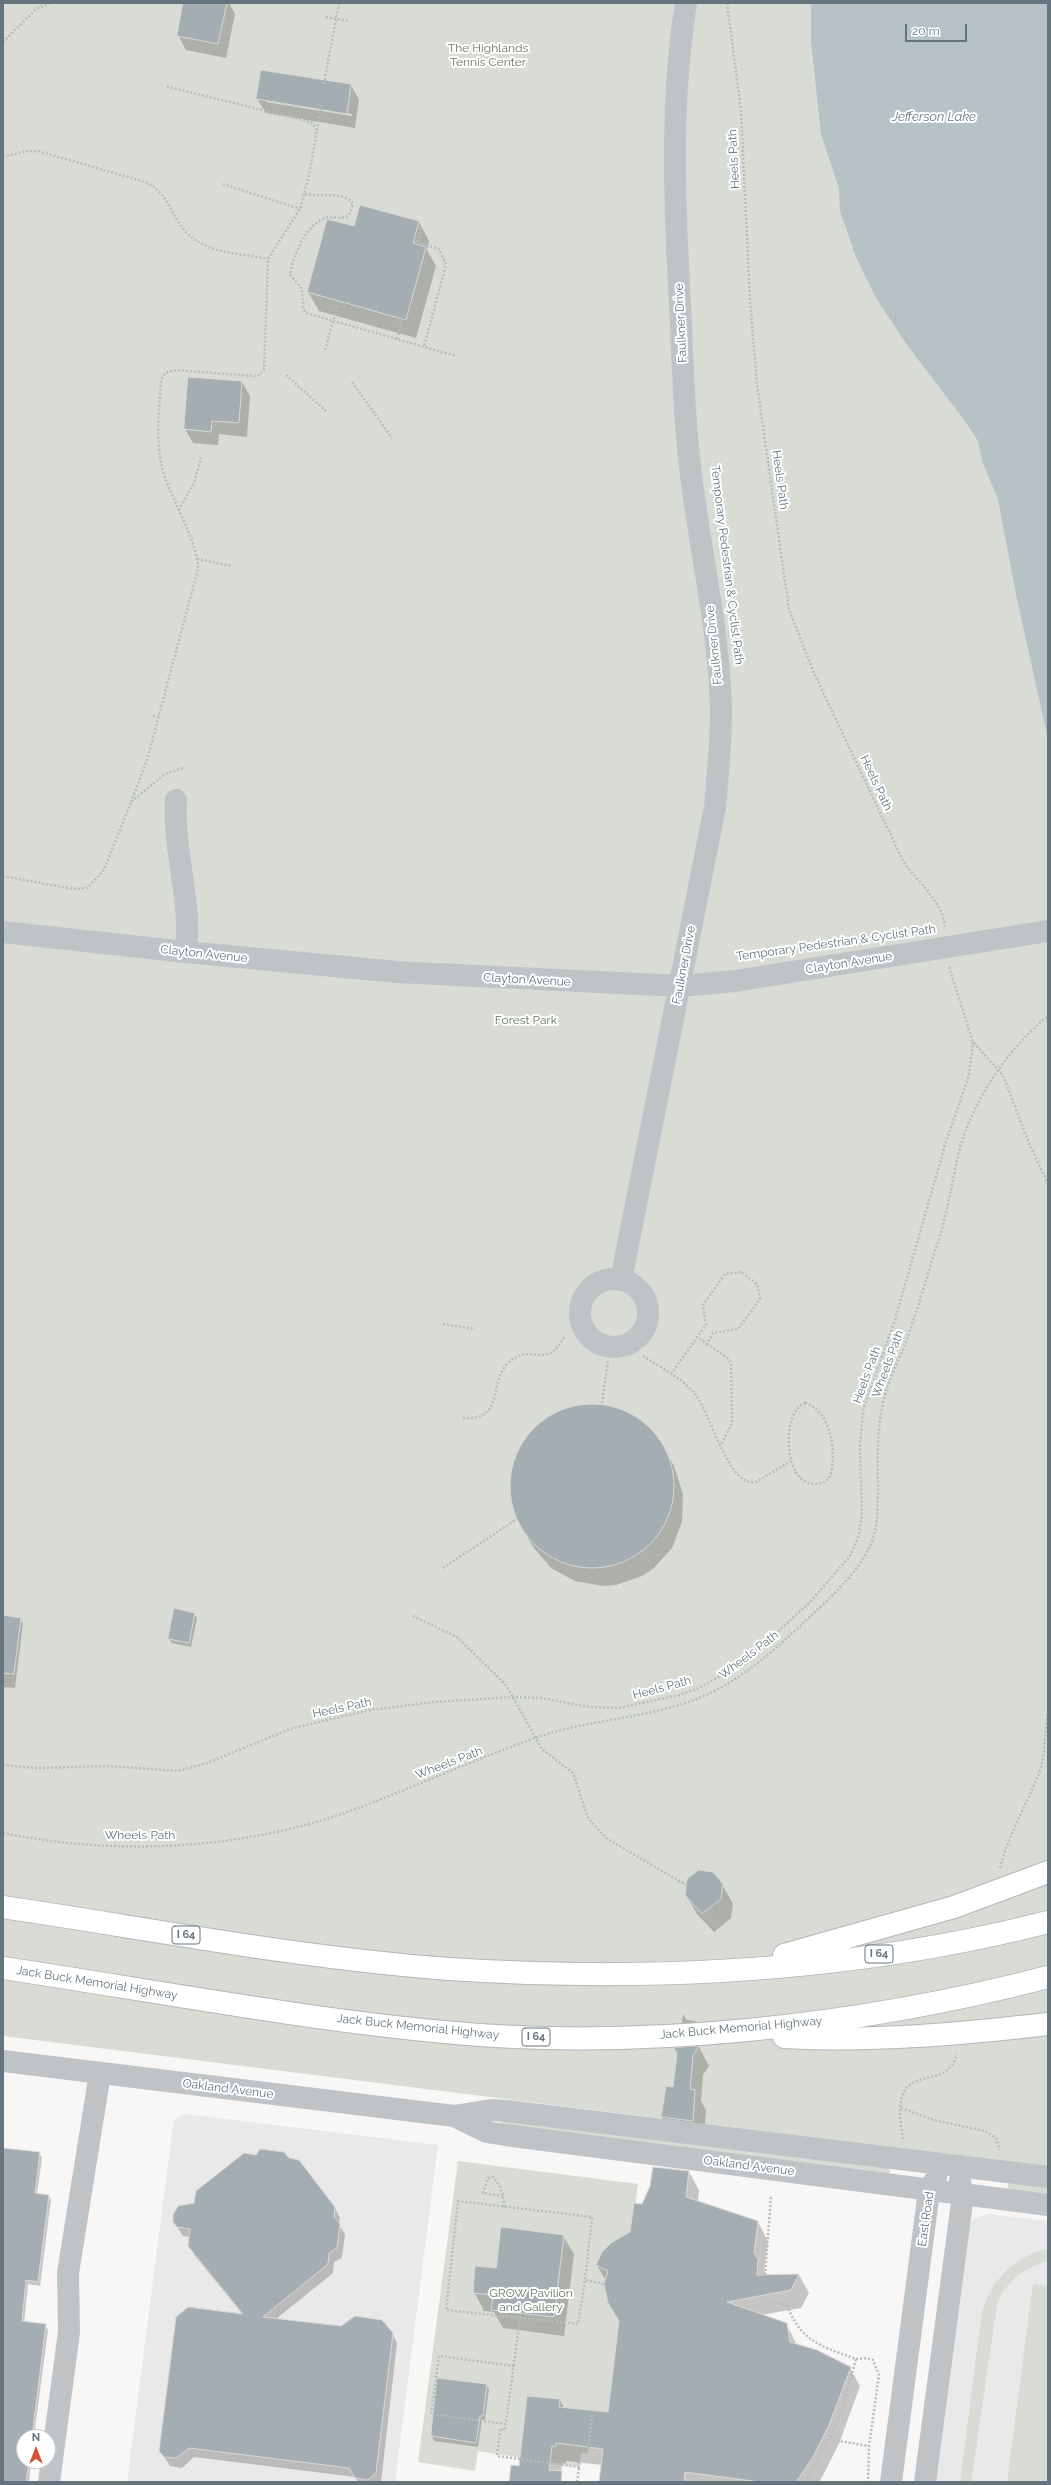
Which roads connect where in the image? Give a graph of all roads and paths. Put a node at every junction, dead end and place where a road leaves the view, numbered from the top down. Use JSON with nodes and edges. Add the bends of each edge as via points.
{"nodes":[{"id":1,"x":50,"y":3,"type":"edge"},
{"id":2,"x":339,"y":3,"type":"edge"},
{"id":3,"x":686,"y":3,"type":"edge"},
{"id":4,"x":727,"y":3,"type":"edge"},
{"id":5,"x":326,"y":17,"type":"dead end"},
{"id":6,"x":336,"y":19,"type":"junction"},
{"id":7,"x":349,"y":22,"type":"dead end"},
{"id":8,"x":3,"y":42,"type":"edge"},
{"id":9,"x":324,"y":84,"type":"dead end"},
{"id":10,"x":165,"y":86,"type":"dead end"},
{"id":11,"x":321,"y":106,"type":"dead end"},
{"id":12,"x":317,"y":130,"type":"junction"},
{"id":13,"x":3,"y":157,"type":"edge"},
{"id":14,"x":223,"y":184,"type":"dead end"},
{"id":15,"x":304,"y":194,"type":"junction"},
{"id":16,"x":300,"y":209,"type":"junction"},
{"id":17,"x":418,"y":226,"type":"dead end"},
{"id":18,"x":268,"y":259,"type":"junction"},
{"id":19,"x":338,"y":304,"type":"dead end"},
{"id":20,"x":402,"y":319,"type":"dead end"},
{"id":21,"x":333,"y":322,"type":"junction"},
{"id":22,"x":397,"y":339,"type":"junction"},
{"id":23,"x":424,"y":347,"type":"junction"},
{"id":24,"x":325,"y":350,"type":"dead end"},
{"id":25,"x":456,"y":356,"type":"dead end"},
{"id":26,"x":286,"y":375,"type":"dead end"},
{"id":27,"x":352,"y":382,"type":"dead end"},
{"id":28,"x":326,"y":411,"type":"dead end"},
{"id":29,"x":392,"y":438,"type":"dead end"},
{"id":30,"x":201,"y":458,"type":"dead end"},
{"id":31,"x":178,"y":511,"type":"junction"},
{"id":32,"x":198,"y":559,"type":"junction"},
{"id":33,"x":232,"y":566,"type":"dead end"},
{"id":34,"x":153,"y":716,"type":"dead end"},
{"id":35,"x":158,"y":717,"type":"junction"},
{"id":36,"x":183,"y":768,"type":"dead end"},
{"id":37,"x":176,"y":800,"type":"dead end"},
{"id":38,"x":130,"y":802,"type":"junction"},
{"id":39,"x":3,"y":876,"type":"edge"},
{"id":40,"x":944,"y":922,"type":"dead end"},
{"id":41,"x":1048,"y":931,"type":"edge"},
{"id":42,"x":3,"y":932,"type":"edge"},
{"id":43,"x":186,"y":952,"type":"junction"},
{"id":44,"x":952,"y":980,"type":"dead end"},
{"id":45,"x":680,"y":986,"type":"junction"},
{"id":46,"x":1048,"y":1016,"type":"edge"},
{"id":47,"x":973,"y":1042,"type":"junction"},
{"id":48,"x":999,"y":1070,"type":"junction"},
{"id":49,"x":1048,"y":1184,"type":"edge"},
{"id":50,"x":620,"y":1280,"type":"dead end"},
{"id":51,"x":443,"y":1324,"type":"dead end"},
{"id":52,"x":475,"y":1329,"type":"dead end"},
{"id":53,"x":564,"y":1337,"type":"dead end"},
{"id":54,"x":698,"y":1337,"type":"junction"},
{"id":55,"x":707,"y":1344,"type":"junction"},
{"id":56,"x":643,"y":1356,"type":"dead end"},
{"id":57,"x":608,"y":1360,"type":"dead end"},
{"id":58,"x":671,"y":1374,"type":"junction"},
{"id":59,"x":602,"y":1403,"type":"dead end"},
{"id":60,"x":463,"y":1418,"type":"dead end"},
{"id":61,"x":721,"y":1445,"type":"junction"},
{"id":62,"x":791,"y":1461,"type":"junction"},
{"id":63,"x":517,"y":1519,"type":"dead end"},
{"id":64,"x":443,"y":1568,"type":"dead end"},
{"id":65,"x":414,"y":1616,"type":"dead end"},
{"id":66,"x":513,"y":1697,"type":"junction"},
{"id":67,"x":1048,"y":1713,"type":"edge"},
{"id":68,"x":535,"y":1738,"type":"junction"},
{"id":69,"x":3,"y":1765,"type":"edge"},
{"id":70,"x":3,"y":1832,"type":"edge"},
{"id":71,"x":1048,"y":1872,"type":"edge"},
{"id":72,"x":999,"y":1874,"type":"dead end"},
{"id":73,"x":686,"y":1885,"type":"dead end"},
{"id":74,"x":3,"y":1907,"type":"edge"},
{"id":75,"x":1048,"y":1922,"type":"edge"},
{"id":76,"x":3,"y":1968,"type":"edge"},
{"id":77,"x":708,"y":1973,"type":"junction"},
{"id":78,"x":1048,"y":1977,"type":"edge"},
{"id":79,"x":1048,"y":2024,"type":"edge"},
{"id":80,"x":709,"y":2032,"type":"junction"},
{"id":81,"x":957,"y":2054,"type":"dead end"},
{"id":82,"x":3,"y":2061,"type":"edge"},
{"id":83,"x":100,"y":2073,"type":"junction"},
{"id":84,"x":901,"y":2108,"type":"junction"},
{"id":85,"x":454,"y":2116,"type":"junction"},
{"id":86,"x":903,"y":2138,"type":"dead end"},
{"id":87,"x":999,"y":2150,"type":"dead end"},
{"id":88,"x":950,"y":2165,"type":"junction"},
{"id":89,"x":1048,"y":2177,"type":"edge"},
{"id":90,"x":930,"y":2191,"type":"junction"},
{"id":91,"x":963,"y":2195,"type":"junction"},
{"id":92,"x":504,"y":2196,"type":"junction"},
{"id":93,"x":771,"y":2196,"type":"dead end"},
{"id":94,"x":1048,"y":2205,"type":"edge"},
{"id":95,"x":504,"y":2207,"type":"junction"},
{"id":96,"x":765,"y":2275,"type":"dead end"},
{"id":97,"x":585,"y":2280,"type":"junction"},
{"id":98,"x":604,"y":2284,"type":"dead end"},
{"id":99,"x":768,"y":2302,"type":"dead end"},
{"id":100,"x":520,"y":2318,"type":"junction"},
{"id":101,"x":856,"y":2359,"type":"junction"},
{"id":102,"x":514,"y":2366,"type":"junction"},
{"id":103,"x":592,"y":2415,"type":"dead end"},
{"id":104,"x":506,"y":2424,"type":"junction"},
{"id":105,"x":830,"y":2436,"type":"junction"},
{"id":106,"x":869,"y":2446,"type":"junction"},
{"id":107,"x":579,"y":2467,"type":"junction"},
{"id":108,"x":687,"y":2476,"type":"dead end"},
{"id":109,"x":49,"y":2482,"type":"edge"},
{"id":110,"x":577,"y":2482,"type":"edge"},
{"id":111,"x":702,"y":2482,"type":"edge"},
{"id":112,"x":806,"y":2482,"type":"edge"},
{"id":113,"x":868,"y":2482,"type":"edge"},
{"id":114,"x":891,"y":2482,"type":"edge"},
{"id":115,"x":924,"y":2482,"type":"edge"}],
"edges":[{"from":1,"to":8,"type":"path","via":[[36,9]]},
{"from":2,"to":6,"type":"path"},
{"from":3,"to":45,"type":"street","name":"Faulkner Drive","via":[[678,64],[674,127],[674,197],[688,449],[715,643],[720,709],[720,762],[715,807]]},
{"from":4,"to":40,"type":"path","name":"Heels Path","via":[[741,111],[750,300],[757,385],[789,609],[813,671],[902,859],[914,878],[938,904]]},
{"from":5,"to":6,"type":"path"},
{"from":6,"to":7,"type":"path"},
{"from":6,"to":9,"type":"path"},
{"from":10,"to":12,"type":"path","via":[[303,120],[312,123]]},
{"from":11,"to":12,"type":"path"},
{"from":12,"to":15,"type":"path"},
{"from":13,"to":18,"type":"path","via":[[26,151],[38,151],[145,182],[161,192],[179,223],[194,239],[212,248]]},
{"from":14,"to":16,"type":"path"},
{"from":15,"to":16,"type":"path"},
{"from":15,"to":21,"type":"path","via":[[344,196],[353,204],[349,215],[330,217],[318,222],[297,252],[291,266],[290,275],[302,289],[303,308],[306,313]]},
{"from":16,"to":18,"type":"path"},
{"from":17,"to":23,"type":"path","via":[[420,228],[417,242],[439,249],[446,265]]},
{"from":18,"to":31,"type":"path","via":[[266,338],[262,373],[254,376],[176,370],[162,376],[158,442],[166,479]]},
{"from":19,"to":21,"type":"path"},
{"from":20,"to":22,"type":"path"},
{"from":21,"to":22,"type":"path"},
{"from":21,"to":24,"type":"path"},
{"from":22,"to":23,"type":"path"},
{"from":23,"to":25,"type":"path"},
{"from":26,"to":28,"type":"path"},
{"from":27,"to":29,"type":"path"},
{"from":30,"to":31,"type":"path","via":[[194,483]]},
{"from":31,"to":32,"type":"path"},
{"from":32,"to":33,"type":"path"},
{"from":32,"to":35,"type":"path","via":[[198,569]]},
{"from":34,"to":35,"type":"path"},
{"from":35,"to":38,"type":"path","via":[[147,760]]},
{"from":36,"to":38,"type":"path","via":[[165,774]]},
{"from":37,"to":43,"type":"street","via":[[175,835],[188,923]]},
{"from":38,"to":39,"type":"path","via":[[104,870],[87,888],[72,890]]},
{"from":41,"to":45,"type":"street","name":"Clayton Avenue","via":[[735,981]]},
{"from":42,"to":43,"type":"street","name":"Clayton Avenue"},
{"from":43,"to":45,"type":"street","name":"Clayton Avenue","via":[[397,972]]},
{"from":44,"to":47,"type":"path"},
{"from":45,"to":50,"type":"street","name":"Faulkner Drive"},
{"from":46,"to":48,"type":"path","name":"Wheels Path","via":[[1023,1039]]},
{"from":47,"to":48,"type":"path"},
{"from":47,"to":66,"type":"path","name":"Heels Path","via":[[969,1075],[893,1327],[866,1399],[860,1446],[862,1516],[858,1538],[850,1556],[811,1601],[776,1634],[734,1668],[699,1688],[619,1708],[588,1707],[541,1698]]},
{"from":48,"to":49,"type":"path","via":[[1007,1083],[1028,1141]]},
{"from":48,"to":68,"type":"path","name":"Wheels Path","via":[[980,1101],[964,1137],[938,1242],[883,1403],[878,1439],[876,1528],[863,1558],[840,1586],[799,1627],[751,1667],[716,1690],[683,1704]]},
{"from":51,"to":52,"type":"path"},
{"from":53,"to":60,"type":"path","via":[[550,1354],[544,1356],[529,1353],[508,1363],[499,1377],[494,1403],[489,1410],[475,1418]]},
{"from":54,"to":55,"type":"path"},
{"from":54,"to":55,"type":"path","via":[[706,1325],[703,1305],[725,1274],[741,1272],[757,1284],[760,1299],[738,1329],[714,1334]]},
{"from":54,"to":58,"type":"path"},
{"from":55,"to":61,"type":"path","via":[[728,1358],[731,1364],[732,1423]]},
{"from":56,"to":58,"type":"path"},
{"from":57,"to":59,"type":"path"},
{"from":58,"to":61,"type":"path","via":[[699,1399]]},
{"from":61,"to":62,"type":"path","via":[[734,1472],[740,1479],[750,1483]]},
{"from":62,"to":62,"type":"path","via":[[789,1443],[794,1415],[800,1405],[811,1405],[822,1416],[831,1441],[834,1455],[830,1476],[820,1484],[812,1484],[800,1478]]},
{"from":63,"to":64,"type":"path"},
{"from":65,"to":66,"type":"path","via":[[457,1637],[500,1679]]},
{"from":66,"to":68,"type":"path"},
{"from":66,"to":69,"type":"path","name":"Heels Path","via":[[397,1706],[342,1717],[290,1729],[208,1763],[178,1771],[109,1766],[37,1768]]},
{"from":67,"to":72,"type":"path","via":[[1044,1757],[1010,1834]]},
{"from":68,"to":70,"type":"path","name":"Wheels Path","via":[[349,1812],[243,1838],[212,1843],[113,1845],[42,1840]]},
{"from":68,"to":73,"type":"path","via":[[542,1749],[573,1773],[588,1818],[597,1830],[606,1838]]},
{"from":71,"to":77,"type":"highway","via":[[954,1907],[800,1951]]},
{"from":74,"to":77,"type":"highway","number":"I 64","via":[[300,1952],[447,1968],[592,1974]]},
{"from":75,"to":77,"type":"highway","number":"I 64","via":[[994,1936],[864,1957]]},
{"from":76,"to":80,"type":"highway","name":"Jack Buck Memorial Highway","number":"I 64","via":[[270,2009],[445,2032],[517,2037]]},
{"from":78,"to":80,"type":"highway","name":"Jack Buck Memorial Highway","number":"I 64","via":[[887,2011],[807,2023]]},
{"from":79,"to":80,"type":"highway","via":[[947,2035],[869,2039]]},
{"from":81,"to":84,"type":"path","via":[[953,2065],[946,2073],[909,2086]]},
{"from":82,"to":83,"type":"street","name":"Oakland Avenue"},
{"from":83,"to":85,"type":"street","name":"Oakland Avenue"},
{"from":83,"to":109,"type":"street","via":[[68,2273],[69,2332]]},
{"from":84,"to":86,"type":"path"},
{"from":84,"to":87,"type":"path","via":[[934,2120],[985,2131],[996,2138]]},
{"from":85,"to":88,"type":"street","name":"Oakland Avenue","via":[[507,2110]]},
{"from":85,"to":90,"type":"street","name":"Oakland Avenue","via":[[487,2132],[504,2135]]},
{"from":88,"to":89,"type":"street","name":"Oakland Avenue"},
{"from":88,"to":90,"type":"street","name":"East Road","via":[[940,2173]]},
{"from":88,"to":91,"type":"street","via":[[958,2175]]},
{"from":90,"to":91,"type":"street","name":"Oakland Avenue"},
{"from":90,"to":114,"type":"street","name":"East Road"},
{"from":91,"to":94,"type":"street","name":"Oakland Avenue"},
{"from":91,"to":115,"type":"street"},
{"from":92,"to":92,"type":"path","via":[[496,2180],[493,2177],[488,2178],[483,2193]]},
{"from":92,"to":95,"type":"path"},
{"from":93,"to":96,"type":"path"},
{"from":95,"to":97,"type":"path","via":[[592,2217]]},
{"from":95,"to":100,"type":"path","via":[[458,2201],[446,2310]]},
{"from":97,"to":98,"type":"path"},
{"from":97,"to":100,"type":"path","via":[[578,2324]]},
{"from":99,"to":101,"type":"path","via":[[788,2304],[791,2316],[803,2334],[828,2349]]},
{"from":100,"to":102,"type":"path"},
{"from":101,"to":105,"type":"path","via":[[844,2403]]},
{"from":101,"to":106,"type":"path","via":[[873,2360],[879,2375]]},
{"from":102,"to":104,"type":"path"},
{"from":102,"to":104,"type":"path","via":[[439,2356],[431,2414]]},
{"from":103,"to":107,"type":"path","via":[[588,2454],[581,2453]]},
{"from":104,"to":107,"type":"path","via":[[505,2430],[500,2430],[497,2456]]},
{"from":105,"to":106,"type":"path","via":[[839,2441]]},
{"from":105,"to":112,"type":"path"},
{"from":106,"to":113,"type":"path"},
{"from":107,"to":110,"type":"path"},
{"from":108,"to":111,"type":"path","via":[[695,2477]]}]}
